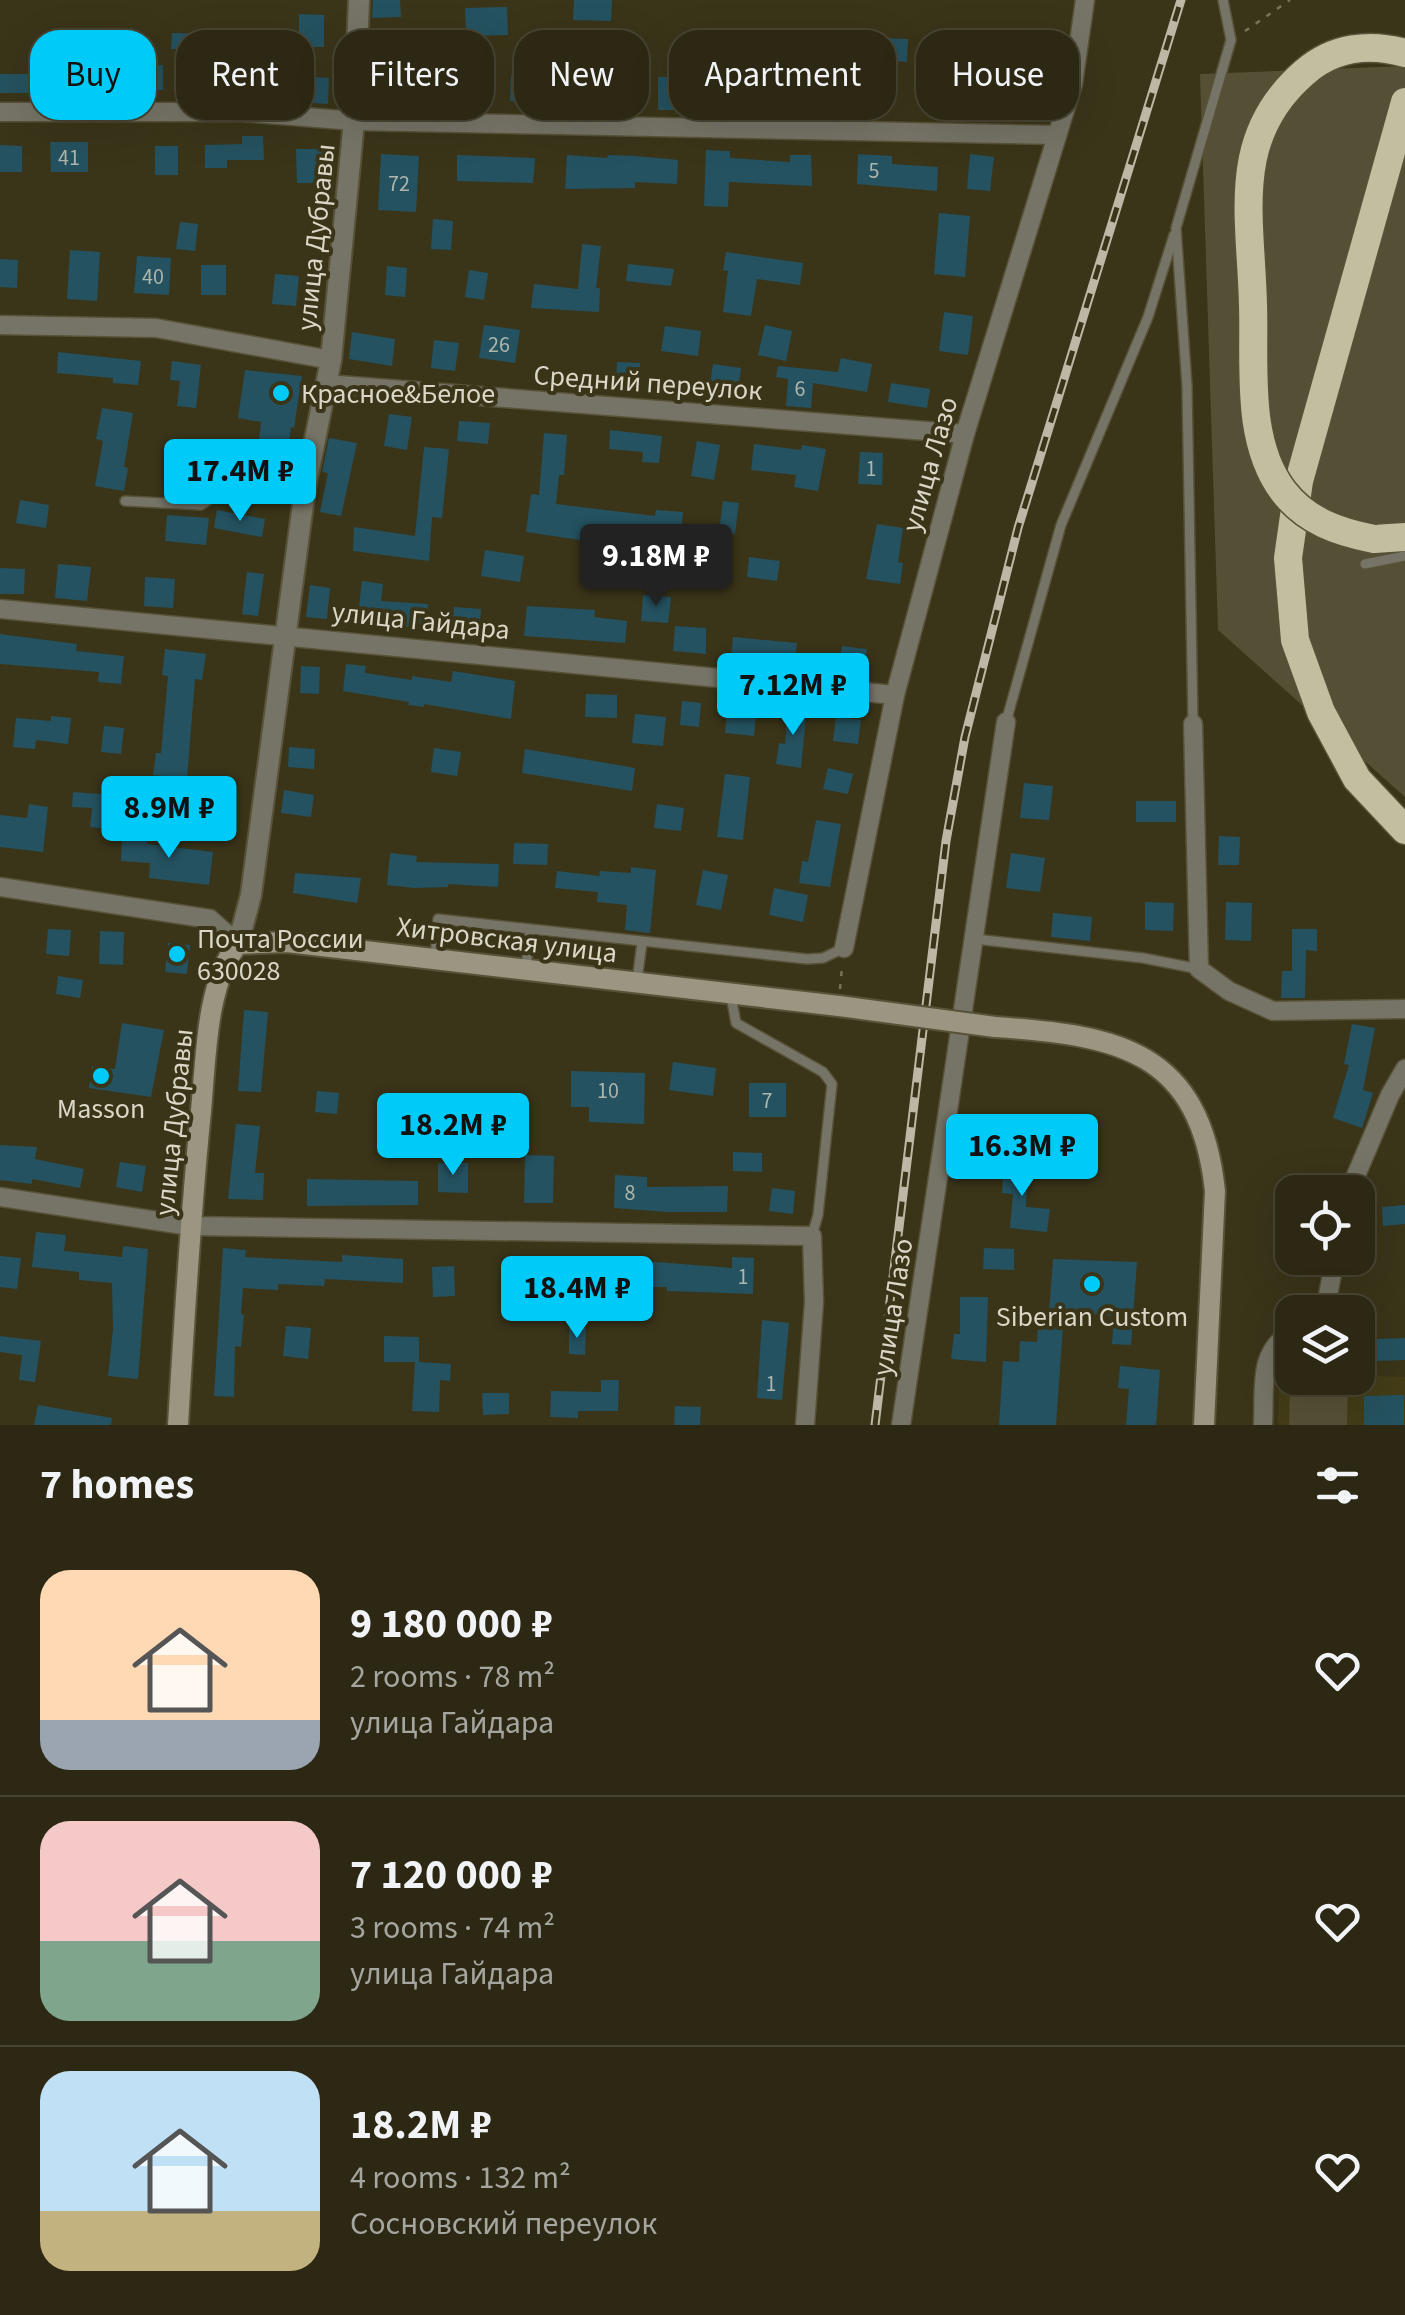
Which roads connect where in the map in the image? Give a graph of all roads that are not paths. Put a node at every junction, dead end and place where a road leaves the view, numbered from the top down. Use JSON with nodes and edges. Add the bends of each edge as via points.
{"nodes":[{"id":1,"x":358,"y":0,"type":"edge"},
{"id":2,"x":1085,"y":0,"type":"edge"},
{"id":3,"x":1223,"y":0,"type":"edge"},
{"id":4,"x":1405,"y":53,"type":"edge"},
{"id":5,"x":1405,"y":102,"type":"edge"},
{"id":6,"x":0,"y":112,"type":"edge"},
{"id":7,"x":354,"y":121,"type":"junction"},
{"id":8,"x":1057,"y":134,"type":"junction"},
{"id":9,"x":1176,"y":228,"type":"junction"},
{"id":10,"x":0,"y":325,"type":"edge"},
{"id":11,"x":331,"y":360,"type":"junction"},
{"id":12,"x":326,"y":384,"type":"junction"},
{"id":13,"x":966,"y":434,"type":"junction"},
{"id":14,"x":305,"y":489,"type":"junction"},
{"id":15,"x":125,"y":501,"type":"dead end"},
{"id":16,"x":1405,"y":537,"type":"edge"},
{"id":17,"x":1405,"y":556,"type":"edge"},
{"id":18,"x":1365,"y":564,"type":"dead end"},
{"id":19,"x":0,"y":609,"type":"edge"},
{"id":20,"x":288,"y":635,"type":"junction"},
{"id":21,"x":895,"y":695,"type":"junction"},
{"id":22,"x":1006,"y":722,"type":"joint"},
{"id":23,"x":1193,"y":724,"type":"joint"},
{"id":24,"x":1405,"y":830,"type":"edge"},
{"id":25,"x":0,"y":887,"type":"edge"},
{"id":26,"x":530,"y":931,"type":"junction"},
{"id":27,"x":972,"y":939,"type":"junction"},
{"id":28,"x":642,"y":943,"type":"junction"},
{"id":29,"x":238,"y":944,"type":"junction"},
{"id":30,"x":844,"y":948,"type":"joint"},
{"id":31,"x":435,"y":959,"type":"junction"},
{"id":32,"x":526,"y":969,"type":"junction"},
{"id":33,"x":1199,"y":969,"type":"junction"},
{"id":34,"x":637,"y":982,"type":"junction"},
{"id":35,"x":730,"y":993,"type":"junction"},
{"id":36,"x":1405,"y":1009,"type":"edge"},
{"id":37,"x":1405,"y":1069,"type":"edge"},
{"id":38,"x":1356,"y":1175,"type":"edge"},
{"id":39,"x":0,"y":1198,"type":"edge"},
{"id":40,"x":190,"y":1226,"type":"junction"},
{"id":41,"x":812,"y":1236,"type":"junction"},
{"id":42,"x":1275,"y":1344,"type":"edge"},
{"id":43,"x":178,"y":1425,"type":"edge"},
{"id":44,"x":804,"y":1425,"type":"edge"},
{"id":45,"x":901,"y":1425,"type":"edge"},
{"id":46,"x":1204,"y":1425,"type":"edge"},
{"id":47,"x":1263,"y":1425,"type":"edge"}],
"edges":[{"from":1,"to":7,"type":"street","name":"улица Дубравы"},
{"from":2,"to":8,"type":"street","name":"улица Лазо"},
{"from":3,"to":9,"type":"lane","via":[[1232,40]]},
{"from":4,"to":16,"type":"highway","bridge":true,"via":[[1360,48],[1334,54],[1291,84],[1258,135],[1250,217],[1259,434],[1280,488],[1299,508],[1343,533]]},
{"from":5,"to":24,"type":"highway","via":[[1299,481],[1288,558],[1296,640],[1320,712],[1357,780]]},
{"from":6,"to":7,"type":"street","via":[[243,112]]},
{"from":7,"to":8,"type":"street"},
{"from":7,"to":11,"type":"street","name":"улица Дубравы"},
{"from":8,"to":13,"type":"street","name":"улица Лазо"},
{"from":9,"to":22,"type":"lane","via":[[1148,318],[1060,525]]},
{"from":9,"to":23,"type":"lane","via":[[1187,386]]},
{"from":10,"to":11,"type":"street","via":[[156,328]]},
{"from":11,"to":12,"type":"street","name":"улица Дубравы"},
{"from":12,"to":13,"type":"street","name":"Средний переулок"},
{"from":12,"to":14,"type":"street","name":"улица Дубравы"},
{"from":13,"to":21,"type":"street","name":"улица Лазо"},
{"from":14,"to":15,"type":"lane","via":[[239,480],[201,505]]},
{"from":14,"to":20,"type":"street","name":"улица Дубравы"},
{"from":17,"to":18,"type":"lane"},
{"from":19,"to":20,"type":"street","name":"улица Гайдара"},
{"from":20,"to":21,"type":"street","name":"улица Гайдара"},
{"from":20,"to":29,"type":"street","name":"улица Дубравы"},
{"from":21,"to":30,"type":"street","name":"улица Лазо"},
{"from":22,"to":27,"type":"street","name":"улица Лазо"},
{"from":23,"to":33,"type":"street"},
{"from":25,"to":29,"type":"street","via":[[210,919]]},
{"from":26,"to":28,"type":"lane"},
{"from":26,"to":31,"type":"lane","via":[[438,919]]},
{"from":26,"to":32,"type":"lane"},
{"from":27,"to":33,"type":"lane"},
{"from":27,"to":45,"type":"street","name":"улица Лазо"},
{"from":28,"to":30,"type":"lane","via":[[807,959]]},
{"from":28,"to":34,"type":"lane"},
{"from":29,"to":31,"type":"main road","name":"Хитровская улица","via":[[287,942]]},
{"from":29,"to":40,"type":"main road","name":"улица Дубравы","via":[[223,966],[210,1024]]},
{"from":31,"to":32,"type":"main road","name":"Хитровская улица"},
{"from":32,"to":34,"type":"main road","name":"Хитровская улица"},
{"from":33,"to":36,"type":"street","via":[[1272,1011]]},
{"from":34,"to":35,"type":"main road","name":"Хитровская улица"},
{"from":35,"to":41,"type":"lane","via":[[736,1023],[823,1072],[832,1084]]},
{"from":35,"to":46,"type":"main road","name":"Хитровская улица","bridge":true,"via":[[1072,1034],[1135,1054],[1169,1076],[1192,1104],[1211,1158]]},
{"from":37,"to":38,"type":"street"},
{"from":39,"to":40,"type":"street"},
{"from":40,"to":41,"type":"street"},
{"from":40,"to":43,"type":"main road","name":"улица Дубравы"},
{"from":41,"to":44,"type":"street"},
{"from":42,"to":47,"type":"street","via":[[1267,1356]]}]}
